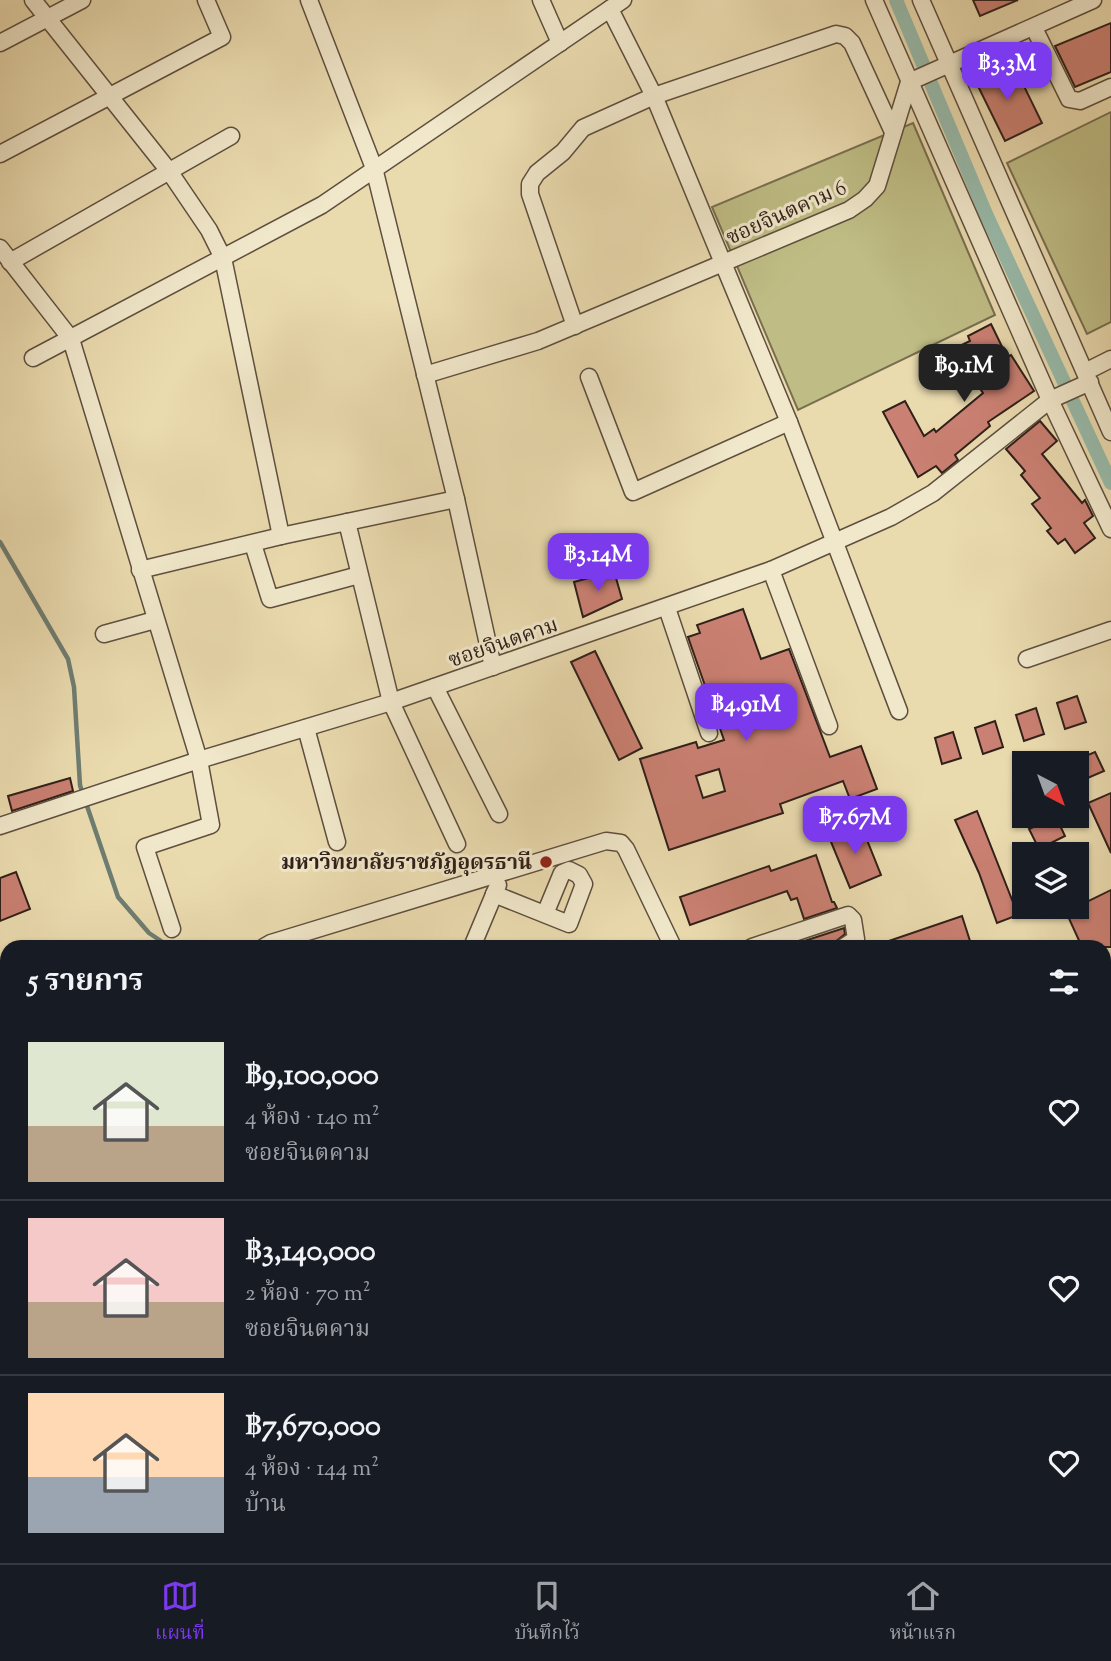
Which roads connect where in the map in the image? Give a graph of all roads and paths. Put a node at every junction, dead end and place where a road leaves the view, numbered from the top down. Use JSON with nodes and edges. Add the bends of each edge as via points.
{"nodes":[{"id":1,"x":33,"y":0,"type":"edge"},
{"id":2,"x":82,"y":0,"type":"edge"},
{"id":3,"x":206,"y":0,"type":"edge"},
{"id":4,"x":309,"y":0,"type":"edge"},
{"id":5,"x":541,"y":0,"type":"edge"},
{"id":6,"x":874,"y":0,"type":"edge"},
{"id":7,"x":921,"y":0,"type":"edge"},
{"id":8,"x":1093,"y":0,"type":"edge"},
{"id":9,"x":617,"y":4,"type":"edge"},
{"id":10,"x":48,"y":18,"type":"junction"},
{"id":11,"x":1034,"y":28,"type":"junction"},
{"id":12,"x":0,"y":43,"type":"edge"},
{"id":13,"x":560,"y":43,"type":"junction"},
{"id":14,"x":947,"y":65,"type":"junction"},
{"id":15,"x":909,"y":82,"type":"junction"},
{"id":16,"x":1111,"y":87,"type":"edge"},
{"id":17,"x":654,"y":96,"type":"junction"},
{"id":18,"x":111,"y":97,"type":"junction"},
{"id":19,"x":893,"y":132,"type":"junction"},
{"id":20,"x":231,"y":136,"type":"dead end"},
{"id":21,"x":0,"y":154,"type":"edge"},
{"id":22,"x":374,"y":169,"type":"junction"},
{"id":23,"x":169,"y":171,"type":"junction"},
{"id":24,"x":5,"y":255,"type":"edge"},
{"id":25,"x":223,"y":258,"type":"junction"},
{"id":26,"x":723,"y":263,"type":"junction"},
{"id":27,"x":575,"y":326,"type":"junction"},
{"id":28,"x":71,"y":339,"type":"junction"},
{"id":29,"x":33,"y":358,"type":"dead end"},
{"id":30,"x":1111,"y":359,"type":"edge"},
{"id":31,"x":425,"y":375,"type":"junction"},
{"id":32,"x":589,"y":377,"type":"dead end"},
{"id":33,"x":1084,"y":381,"type":"junction"},
{"id":34,"x":1053,"y":398,"type":"junction"},
{"id":35,"x":789,"y":422,"type":"junction"},
{"id":36,"x":1111,"y":432,"type":"edge"},
{"id":37,"x":456,"y":499,"type":"junction"},
{"id":38,"x":347,"y":522,"type":"junction"},
{"id":39,"x":1111,"y":529,"type":"edge"},
{"id":40,"x":281,"y":536,"type":"junction"},
{"id":41,"x":835,"y":541,"type":"junction"},
{"id":42,"x":253,"y":544,"type":"junction"},
{"id":43,"x":140,"y":570,"type":"junction"},
{"id":44,"x":771,"y":570,"type":"junction"},
{"id":45,"x":359,"y":575,"type":"junction"},
{"id":46,"x":667,"y":608,"type":"junction"},
{"id":47,"x":155,"y":620,"type":"junction"},
{"id":48,"x":1111,"y":629,"type":"edge"},
{"id":49,"x":104,"y":634,"type":"dead end"},
{"id":50,"x":1027,"y":659,"type":"dead end"},
{"id":51,"x":493,"y":667,"type":"junction"},
{"id":52,"x":435,"y":687,"type":"junction"},
{"id":53,"x":391,"y":702,"type":"junction"},
{"id":54,"x":899,"y":711,"type":"dead end"},
{"id":55,"x":829,"y":726,"type":"dead end"},
{"id":56,"x":306,"y":728,"type":"junction"},
{"id":57,"x":709,"y":733,"type":"dead end"},
{"id":58,"x":199,"y":760,"type":"junction"},
{"id":59,"x":499,"y":814,"type":"dead end"},
{"id":60,"x":0,"y":826,"type":"edge"},
{"id":61,"x":337,"y":842,"type":"dead end"},
{"id":62,"x":457,"y":844,"type":"dead end"},
{"id":63,"x":503,"y":872,"type":"junction"},
{"id":64,"x":494,"y":894,"type":"junction"},
{"id":65,"x":545,"y":914,"type":"dead end"},
{"id":66,"x":172,"y":929,"type":"dead end"},
{"id":67,"x":281,"y":940,"type":"edge"},
{"id":68,"x":475,"y":940,"type":"edge"},
{"id":69,"x":670,"y":940,"type":"edge"},
{"id":70,"x":773,"y":940,"type":"edge"},
{"id":71,"x":854,"y":940,"type":"edge"}],
"edges":[{"from":1,"to":10,"type":"street"},
{"from":2,"to":10,"type":"street"},
{"from":3,"to":18,"type":"street","via":[[222,37]]},
{"from":4,"to":22,"type":"street"},
{"from":5,"to":13,"type":"street"},
{"from":6,"to":15,"type":"street"},
{"from":7,"to":14,"type":"street"},
{"from":8,"to":11,"type":"street"},
{"from":9,"to":13,"type":"street"},
{"from":9,"to":17,"type":"street"},
{"from":10,"to":12,"type":"street"},
{"from":10,"to":18,"type":"street"},
{"from":11,"to":14,"type":"street"},
{"from":11,"to":16,"type":"street","via":[[1069,99],[1080,101]]},
{"from":13,"to":22,"type":"street"},
{"from":14,"to":15,"type":"street"},
{"from":14,"to":33,"type":"street"},
{"from":15,"to":19,"type":"street","name":"ซอยจินตคาม 6"},
{"from":15,"to":34,"type":"street"},
{"from":17,"to":19,"type":"street","via":[[836,34],[852,43]]},
{"from":17,"to":26,"type":"street"},
{"from":17,"to":27,"type":"street","via":[[583,128],[530,184]]},
{"from":18,"to":21,"type":"street"},
{"from":18,"to":23,"type":"street"},
{"from":19,"to":26,"type":"street","name":"ซอยจินตคาม 6","via":[[877,186],[865,200]]},
{"from":20,"to":23,"type":"street"},
{"from":22,"to":25,"type":"street","via":[[322,205]]},
{"from":22,"to":31,"type":"street"},
{"from":23,"to":24,"type":"street"},
{"from":23,"to":25,"type":"street"},
{"from":24,"to":28,"type":"street"},
{"from":25,"to":28,"type":"street"},
{"from":25,"to":40,"type":"street"},
{"from":26,"to":27,"type":"street","name":"ซอยจินตคาม 6"},
{"from":26,"to":35,"type":"street"},
{"from":27,"to":31,"type":"street","name":"ซอยจินตคาม 6"},
{"from":28,"to":29,"type":"street"},
{"from":28,"to":43,"type":"street"},
{"from":30,"to":33,"type":"street","name":"ซอยจินตคาม"},
{"from":31,"to":37,"type":"street"},
{"from":32,"to":35,"type":"street","via":[[633,492]]},
{"from":33,"to":34,"type":"street","name":"ซอยจินตคาม"},
{"from":33,"to":36,"type":"street"},
{"from":34,"to":39,"type":"street"},
{"from":34,"to":41,"type":"street","name":"ซอยจินตคาม","via":[[933,493]]},
{"from":35,"to":41,"type":"street"},
{"from":37,"to":38,"type":"street"},
{"from":37,"to":51,"type":"street"},
{"from":38,"to":40,"type":"street"},
{"from":38,"to":45,"type":"street"},
{"from":40,"to":42,"type":"street"},
{"from":41,"to":44,"type":"street","name":"ซอยจินตคาม"},
{"from":41,"to":54,"type":"street"},
{"from":42,"to":43,"type":"street"},
{"from":42,"to":45,"type":"street","via":[[270,599]]},
{"from":43,"to":47,"type":"street"},
{"from":44,"to":46,"type":"street","name":"ซอยจินตคาม"},
{"from":44,"to":55,"type":"street"},
{"from":45,"to":53,"type":"street"},
{"from":46,"to":51,"type":"street","name":"ซอยจินตคาม"},
{"from":46,"to":57,"type":"street"},
{"from":47,"to":49,"type":"street"},
{"from":47,"to":58,"type":"street"},
{"from":48,"to":50,"type":"street"},
{"from":51,"to":52,"type":"street","name":"ซอยจินตคาม"},
{"from":52,"to":53,"type":"street","name":"ซอยจินตคาม"},
{"from":52,"to":59,"type":"street"},
{"from":53,"to":56,"type":"street","name":"ซอยจินตคาม"},
{"from":53,"to":62,"type":"street"},
{"from":56,"to":58,"type":"street","name":"ซอยจินตคาม"},
{"from":56,"to":61,"type":"street"},
{"from":58,"to":60,"type":"street","name":"ซอยจินตคาม"},
{"from":58,"to":66,"type":"street","via":[[211,825],[145,847]]},
{"from":63,"to":64,"type":"street"},
{"from":63,"to":67,"type":"street"},
{"from":63,"to":69,"type":"street","via":[[606,841],[621,843]]},
{"from":64,"to":65,"type":"street"},
{"from":64,"to":68,"type":"street"},
{"from":70,"to":71,"type":"street","via":[[848,915],[853,920]]}]}
